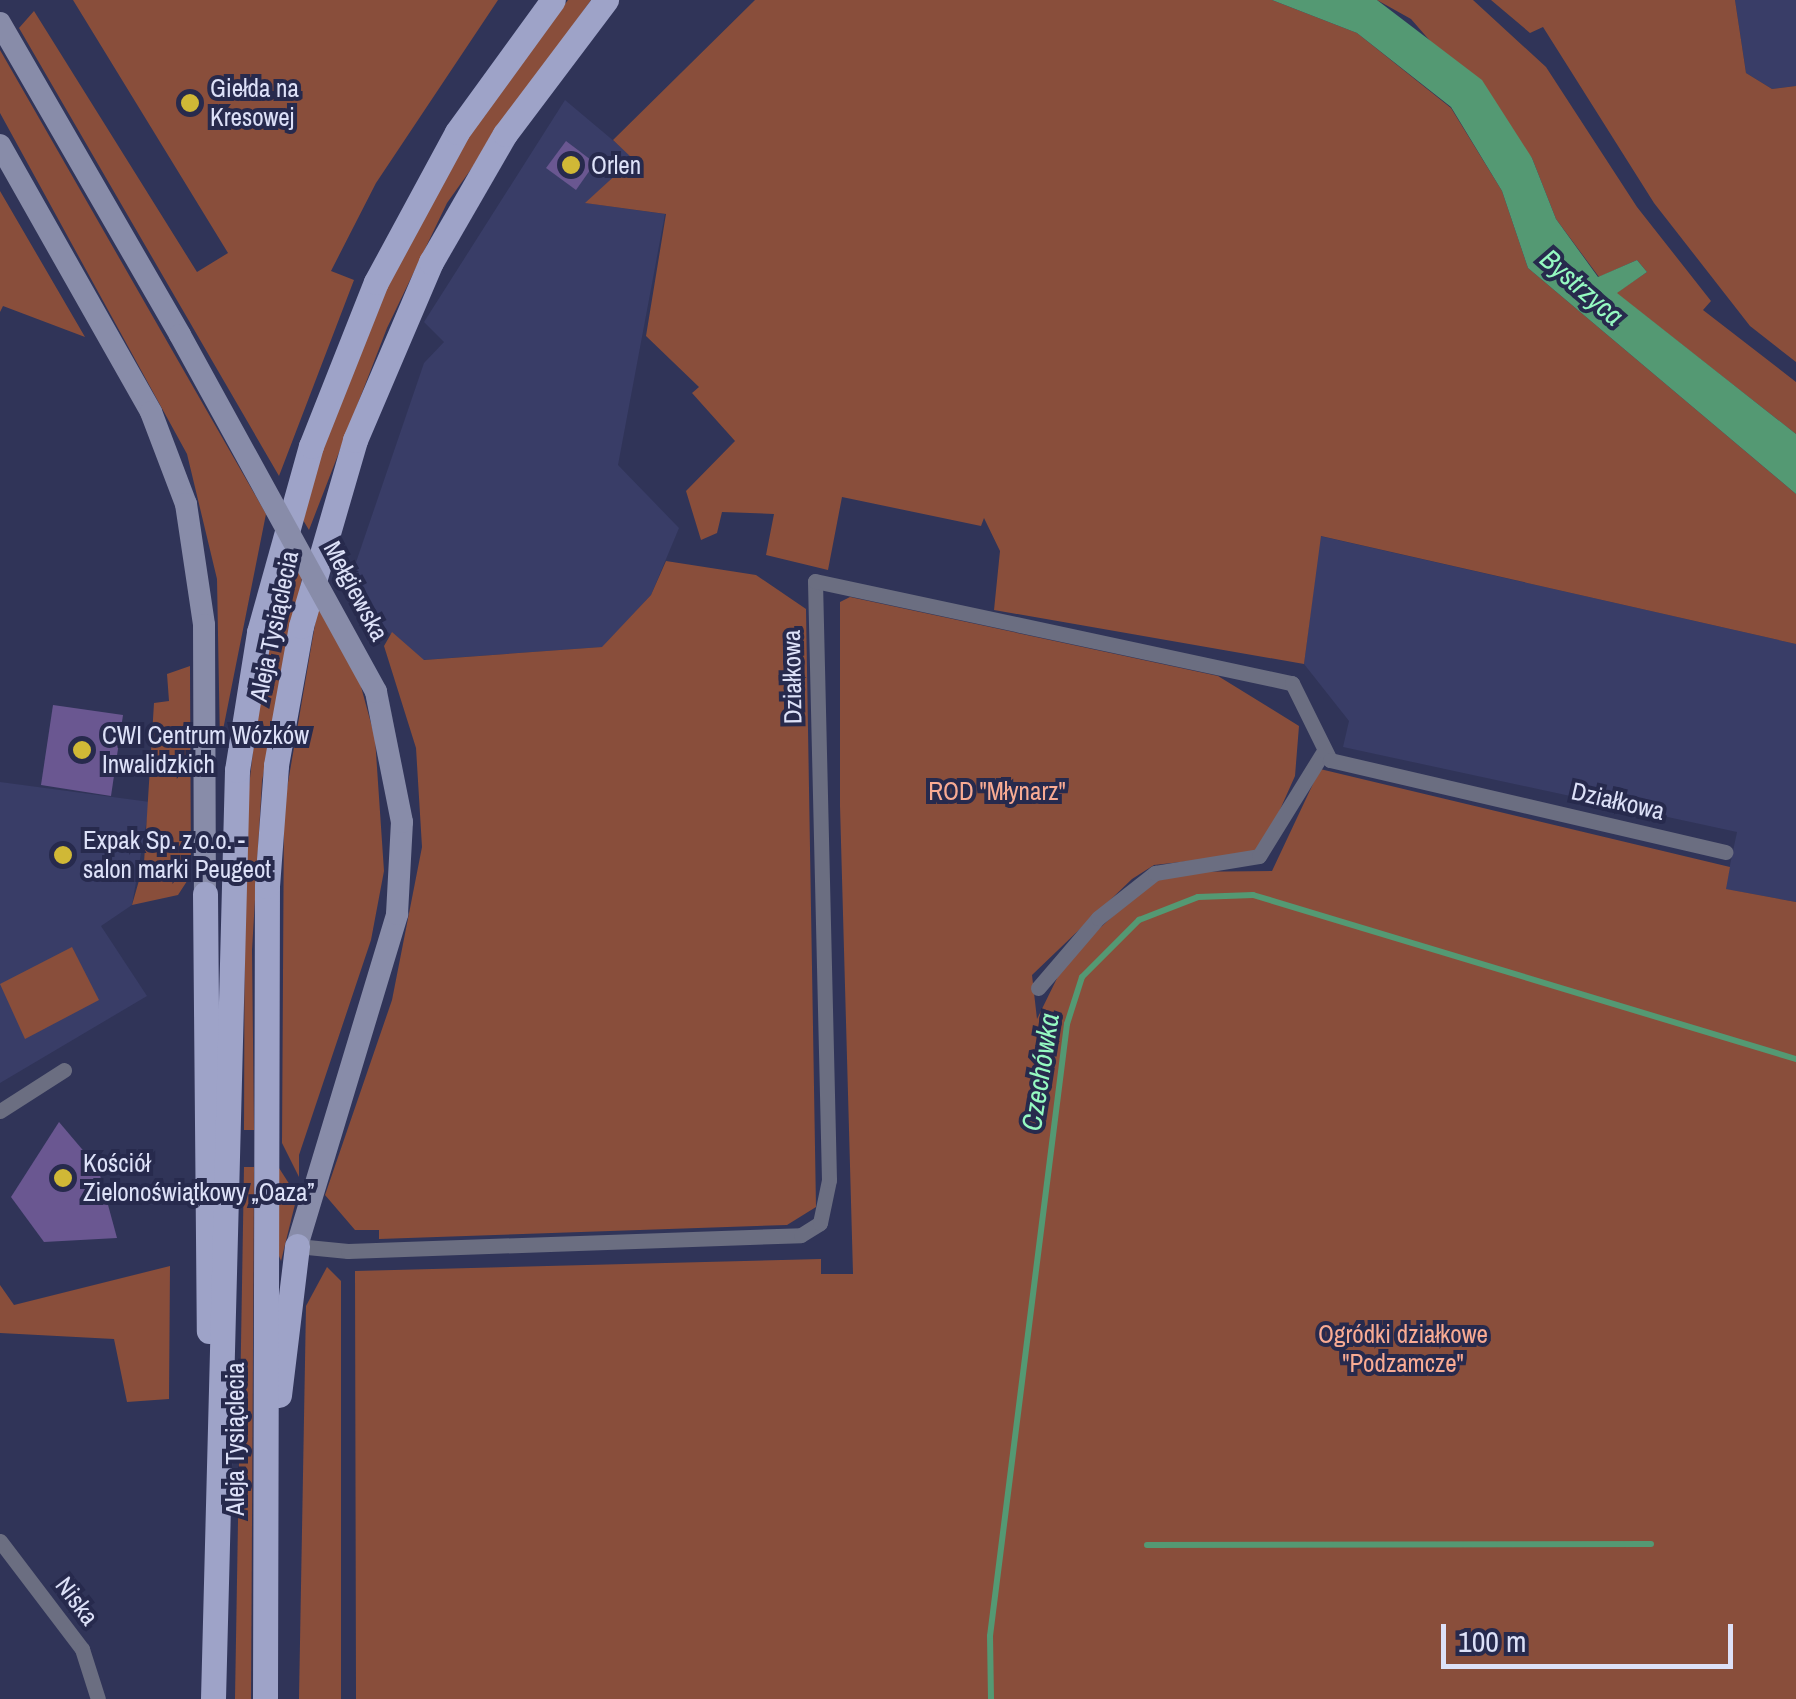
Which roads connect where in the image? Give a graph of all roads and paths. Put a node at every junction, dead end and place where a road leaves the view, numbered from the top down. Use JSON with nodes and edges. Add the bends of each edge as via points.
{"nodes":[{"id":1,"x":553,"y":0,"type":"edge"},
{"id":2,"x":606,"y":0,"type":"edge"},
{"id":3,"x":0,"y":22,"type":"edge"},
{"id":4,"x":0,"y":145,"type":"edge"},
{"id":5,"x":1322,"y":754,"type":"junction"},
{"id":6,"x":1725,"y":852,"type":"dead end"},
{"id":7,"x":205,"y":894,"type":"joint"},
{"id":8,"x":1038,"y":988,"type":"dead end"},
{"id":9,"x":64,"y":1070,"type":"dead end"},
{"id":10,"x":0,"y":1111,"type":"edge"},
{"id":11,"x":298,"y":1246,"type":"junction"},
{"id":12,"x":215,"y":1481,"type":"junction"},
{"id":13,"x":265,"y":1509,"type":"junction"},
{"id":14,"x":0,"y":1541,"type":"edge"},
{"id":15,"x":98,"y":1699,"type":"edge"},
{"id":16,"x":213,"y":1699,"type":"edge"},
{"id":17,"x":265,"y":1699,"type":"edge"}],
"edges":[{"from":1,"to":12,"type":"main road","name":"Aleja Tysiąclecia","via":[[457,132],[376,282],[311,446],[262,615],[238,770],[232,1172]]},
{"from":2,"to":13,"type":"main road","name":"Aleja Tysiąclecia","via":[[505,134],[424,275],[355,440],[302,626],[276,766],[267,886]]},
{"from":3,"to":11,"type":"main road","name":"Mełgiewska","bridge":true,"via":[[376,692],[400,802],[397,914]]},
{"from":4,"to":7,"type":"main road","via":[[151,412],[186,504],[204,625]]},
{"from":5,"to":6,"type":"street","name":"Działkowa"},
{"from":5,"to":8,"type":"street","via":[[1259,856],[1156,873],[1098,918]]},
{"from":5,"to":11,"type":"street","name":"Działkowa","via":[[1292,683],[816,581],[829,1180],[820,1223],[801,1235],[348,1251]]},
{"from":7,"to":12,"type":"main road","via":[[203,1174]]},
{"from":9,"to":10,"type":"street"},
{"from":11,"to":13,"type":"main road"},
{"from":12,"to":16,"type":"main road","name":"Aleja Tysiąclecia"},
{"from":13,"to":17,"type":"main road","name":"Aleja Tysiąclecia"},
{"from":14,"to":15,"type":"street","name":"Niska","via":[[82,1649]]}]}
